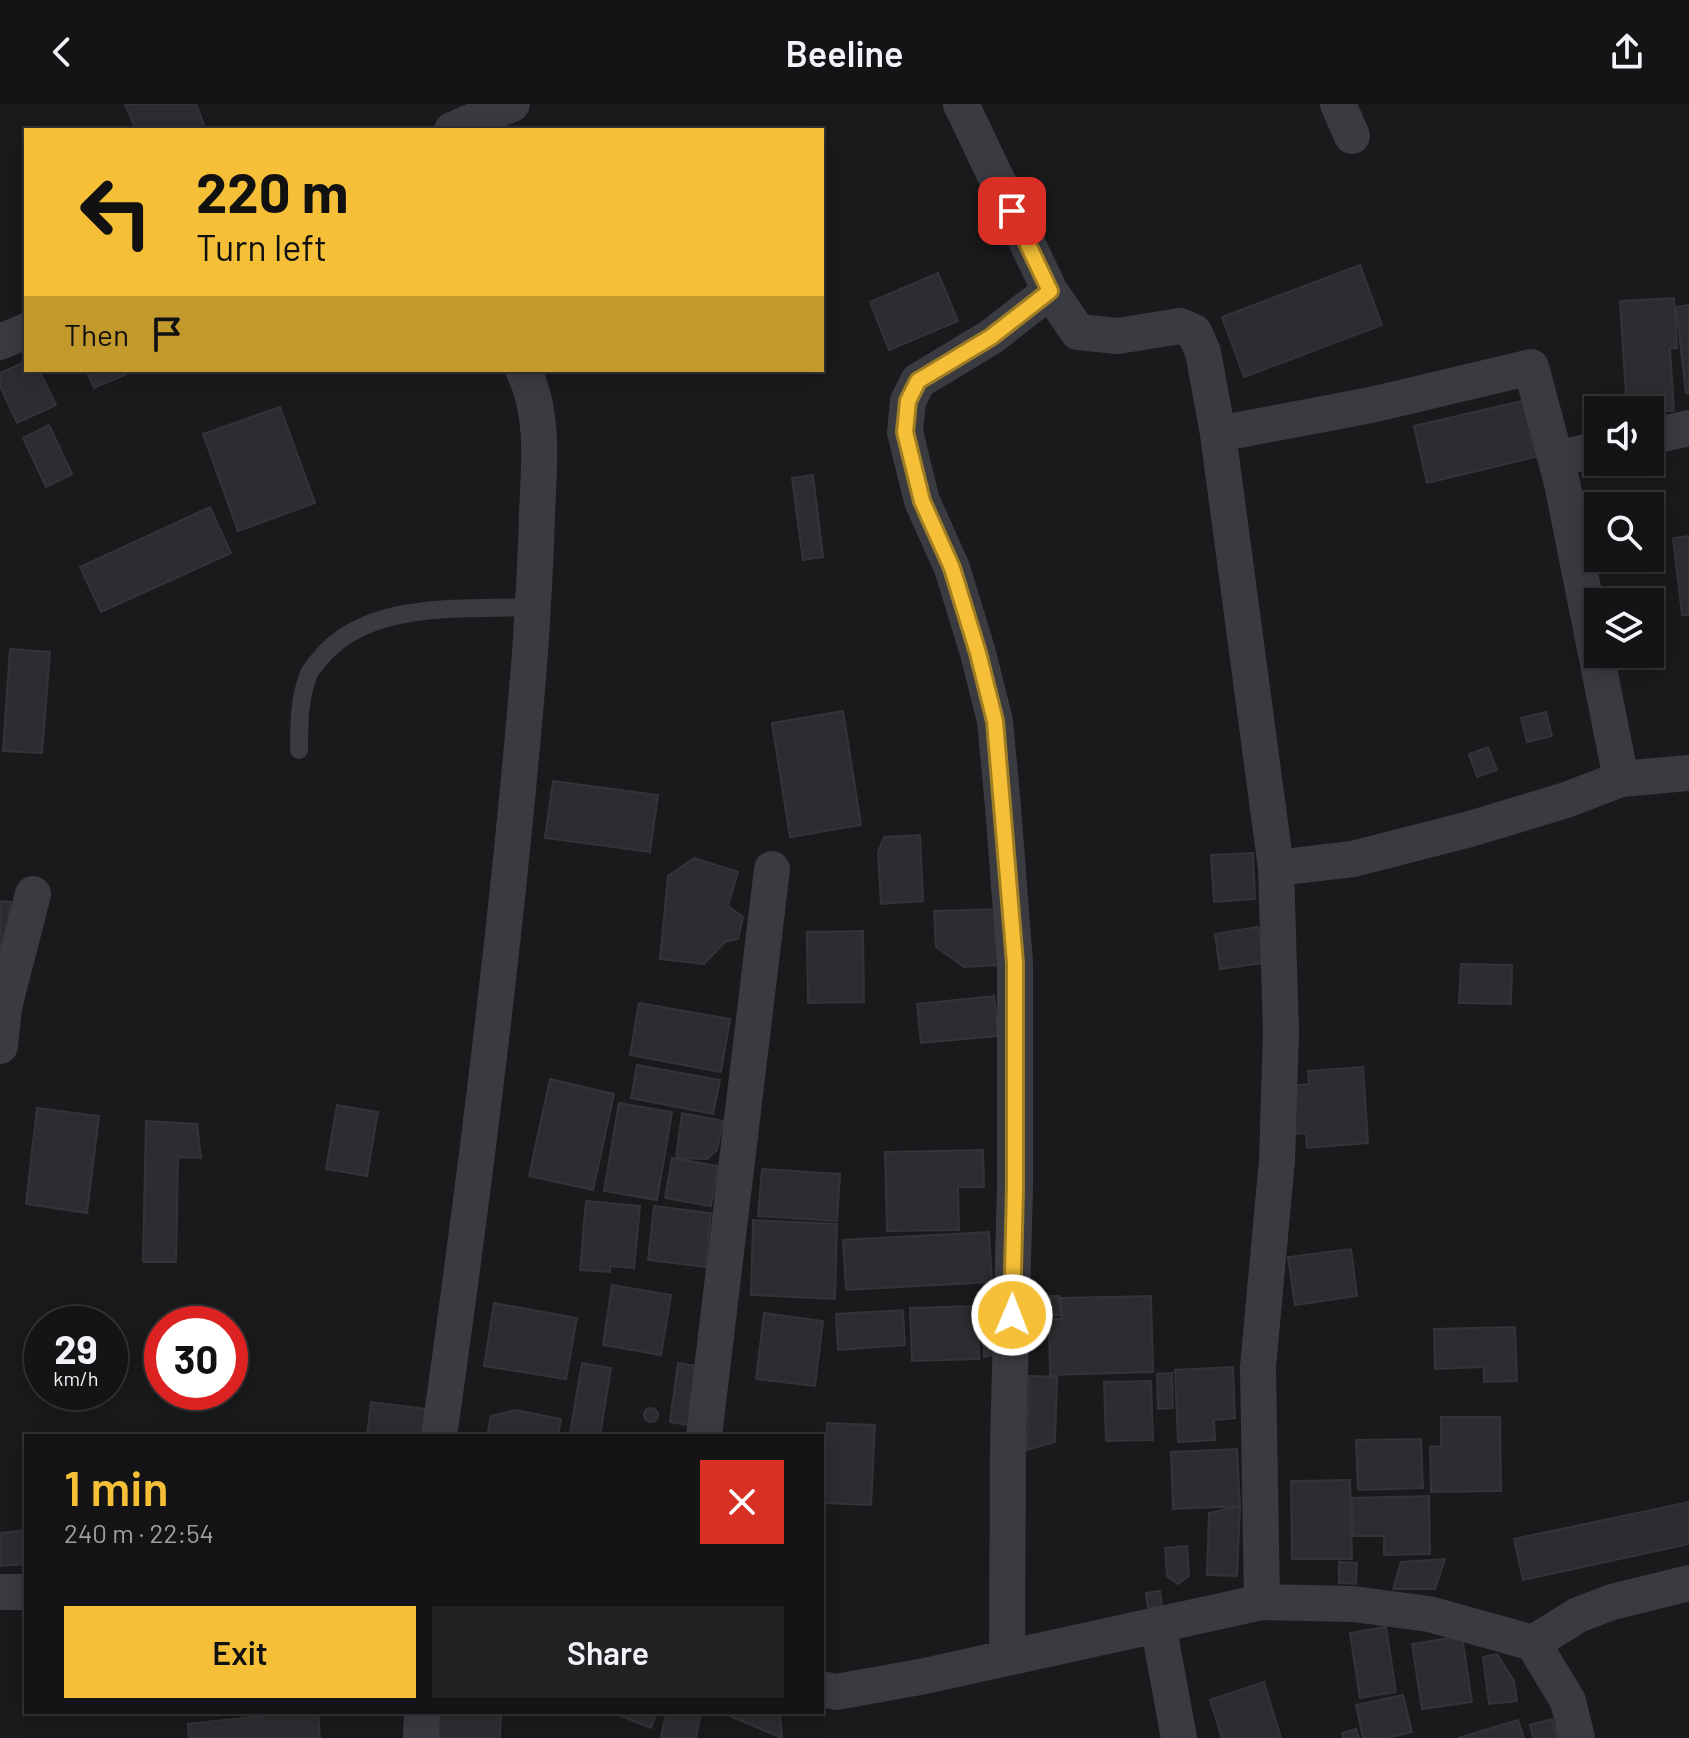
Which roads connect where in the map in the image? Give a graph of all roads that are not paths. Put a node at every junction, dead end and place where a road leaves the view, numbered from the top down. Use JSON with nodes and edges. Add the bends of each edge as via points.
{"nodes":[{"id":1,"x":512,"y":104,"type":"edge"},
{"id":2,"x":961,"y":104,"type":"edge"},
{"id":3,"x":457,"y":128,"type":"edge"},
{"id":4,"x":1050,"y":291,"type":"junction"},
{"id":5,"x":24,"y":332,"type":"edge"},
{"id":6,"x":0,"y":342,"type":"edge"},
{"id":7,"x":524,"y":372,"type":"edge"},
{"id":8,"x":1689,"y":428,"type":"edge"},
{"id":9,"x":1218,"y":434,"type":"junction"},
{"id":10,"x":1664,"y":434,"type":"edge"},
{"id":11,"x":1584,"y":452,"type":"edge"},
{"id":12,"x":1556,"y":459,"type":"junction"},
{"id":13,"x":533,"y":607,"type":"junction"},
{"id":14,"x":299,"y":750,"type":"dead end"},
{"id":15,"x":1689,"y":773,"type":"edge"},
{"id":16,"x":1621,"y":779,"type":"junction"},
{"id":17,"x":1276,"y":868,"type":"junction"},
{"id":18,"x":772,"y":869,"type":"dead end"},
{"id":19,"x":33,"y":894,"type":"dead end"},
{"id":20,"x":0,"y":1046,"type":"edge"},
{"id":21,"x":439,"y":1434,"type":"edge"},
{"id":22,"x":704,"y":1434,"type":"edge"},
{"id":23,"x":1689,"y":1583,"type":"edge"},
{"id":24,"x":0,"y":1592,"type":"edge"},
{"id":25,"x":24,"y":1592,"type":"edge"},
{"id":26,"x":1262,"y":1602,"type":"junction"},
{"id":27,"x":1158,"y":1624,"type":"junction"},
{"id":28,"x":1533,"y":1643,"type":"junction"},
{"id":29,"x":1007,"y":1656,"type":"junction"},
{"id":30,"x":824,"y":1689,"type":"edge"},
{"id":31,"x":422,"y":1714,"type":"edge"},
{"id":32,"x":421,"y":1738,"type":"edge"},
{"id":33,"x":1179,"y":1738,"type":"edge"},
{"id":34,"x":1577,"y":1738,"type":"edge"}],
"edges":[{"from":1,"to":3,"type":"street"},
{"from":2,"to":4,"type":"street"},
{"from":4,"to":9,"type":"street","via":[[1078,332],[1118,336],[1180,326],[1194,332],[1203,352]]},
{"from":4,"to":29,"type":"street","via":[[991,337],[918,381],[908,401],[905,432],[922,501],[952,568],[978,653],[995,721],[1003,807],[1015,993]]},
{"from":5,"to":6,"type":"street"},
{"from":7,"to":13,"type":"street","via":[[535,407],[539,458]]},
{"from":8,"to":10,"type":"street"},
{"from":9,"to":12,"type":"street","via":[[1531,367]]},
{"from":9,"to":17,"type":"street"},
{"from":11,"to":12,"type":"street"},
{"from":12,"to":16,"type":"street"},
{"from":13,"to":14,"type":"lane","via":[[419,611],[373,621],[330,645],[308,673],[299,708]]},
{"from":13,"to":21,"type":"street","via":[[504,926]]},
{"from":15,"to":16,"type":"street"},
{"from":16,"to":17,"type":"street","via":[[1566,800],[1368,856]]},
{"from":17,"to":26,"type":"street","via":[[1281,1032],[1277,1160],[1258,1367]]},
{"from":18,"to":22,"type":"street"},
{"from":19,"to":20,"type":"street","via":[[4,1007]]},
{"from":23,"to":28,"type":"street","via":[[1578,1615]]},
{"from":24,"to":25,"type":"street"},
{"from":26,"to":27,"type":"street"},
{"from":26,"to":28,"type":"street","via":[[1353,1604],[1429,1614]]},
{"from":27,"to":29,"type":"street"},
{"from":27,"to":33,"type":"street"},
{"from":28,"to":34,"type":"street","via":[[1568,1701]]},
{"from":29,"to":30,"type":"street","via":[[836,1692]]},
{"from":31,"to":32,"type":"street"}]}
